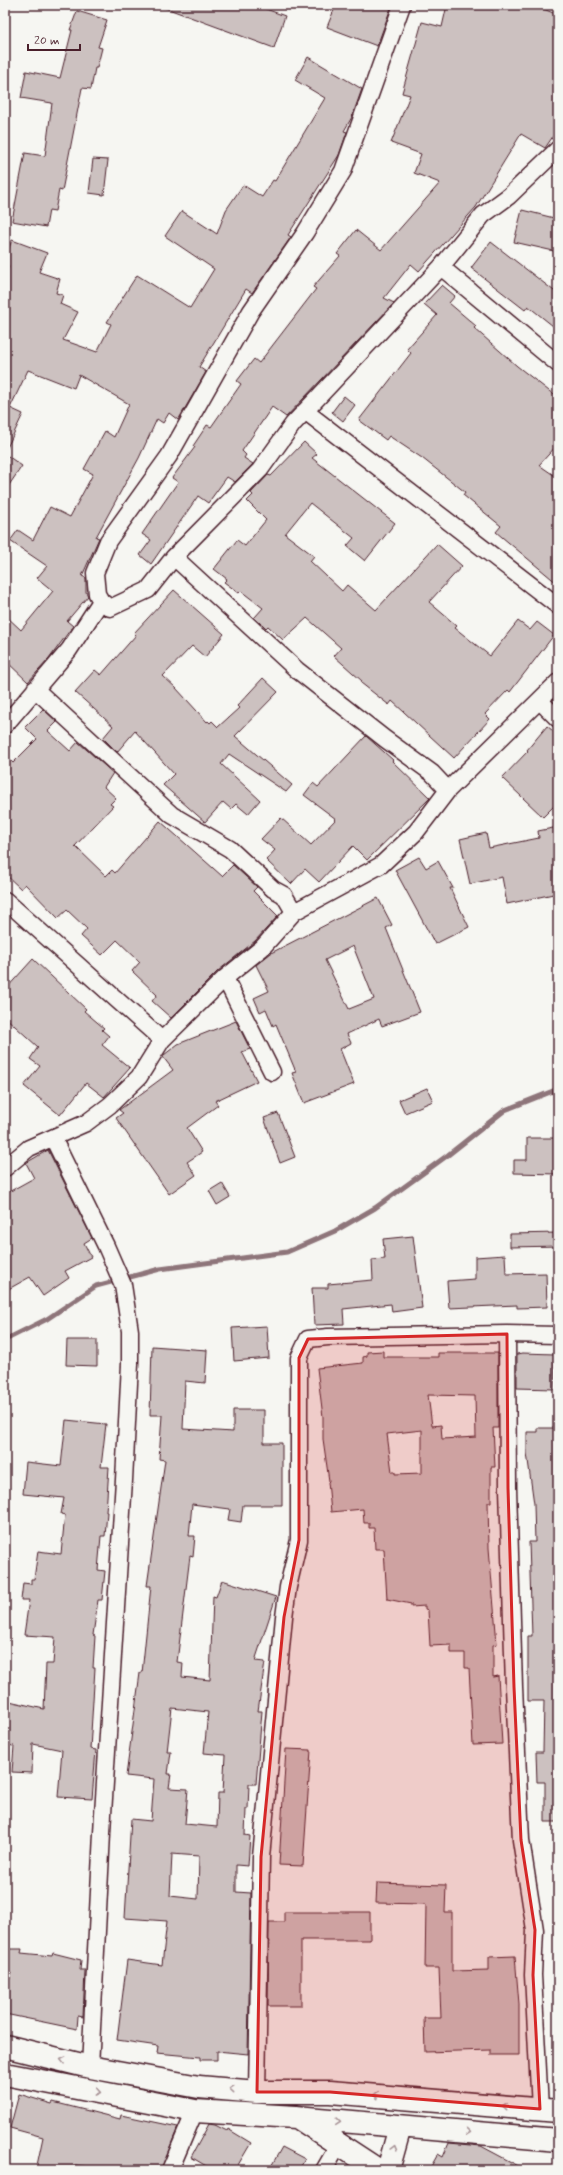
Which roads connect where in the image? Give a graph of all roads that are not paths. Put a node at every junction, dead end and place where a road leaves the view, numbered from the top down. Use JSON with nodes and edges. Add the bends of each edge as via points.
{"nodes":[{"id":1,"x":402,"y":5,"type":"edge"},
{"id":2,"x":558,"y":149,"type":"edge"},
{"id":3,"x":441,"y":267,"type":"junction"},
{"id":4,"x":558,"y":364,"type":"edge"},
{"id":5,"x":305,"y":411,"type":"junction"},
{"id":6,"x":174,"y":557,"type":"junction"},
{"id":7,"x":101,"y":601,"type":"junction"},
{"id":8,"x":558,"y":606,"type":"edge"},
{"id":9,"x":558,"y":682,"type":"edge"},
{"id":10,"x":35,"y":689,"type":"junction"},
{"id":11,"x":540,"y":701,"type":"junction"},
{"id":12,"x":558,"y":719,"type":"edge"},
{"id":13,"x":5,"y":725,"type":"edge"},
{"id":14,"x":448,"y":790,"type":"junction"},
{"id":15,"x":5,"y":900,"type":"edge"},
{"id":16,"x":294,"y":912,"type":"junction"},
{"id":17,"x":225,"y":978,"type":"junction"},
{"id":18,"x":162,"y":1040,"type":"junction"},
{"id":19,"x":272,"y":1072,"type":"dead end"},
{"id":20,"x":54,"y":1138,"type":"junction"},
{"id":21,"x":5,"y":1168,"type":"edge"},
{"id":22,"x":507,"y":1334,"type":"junction"},
{"id":23,"x":558,"y":1335,"type":"edge"},
{"id":24,"x":5,"y":2046,"type":"edge"},
{"id":25,"x":90,"y":2067,"type":"junction"},
{"id":26,"x":5,"y":2074,"type":"edge"},
{"id":27,"x":258,"y":2092,"type":"junction"},
{"id":28,"x":195,"y":2110,"type":"junction"},
{"id":29,"x":549,"y":2110,"type":"edge"},
{"id":30,"x":296,"y":2117,"type":"junction"},
{"id":31,"x":400,"y":2127,"type":"junction"},
{"id":32,"x":558,"y":2140,"type":"edge"},
{"id":33,"x":338,"y":2146,"type":"junction"},
{"id":34,"x":170,"y":2170,"type":"edge"},
{"id":35,"x":324,"y":2170,"type":"edge"},
{"id":36,"x":378,"y":2170,"type":"edge"},
{"id":37,"x":388,"y":2170,"type":"edge"}],
"edges":[{"from":1,"to":7,"type":"street","via":[[343,171],[305,234],[251,311],[169,456],[108,541],[95,573],[97,594]]},
{"from":2,"to":3,"type":"street","via":[[509,196],[483,215]]},
{"from":3,"to":4,"type":"street"},
{"from":3,"to":5,"type":"street"},
{"from":5,"to":6,"type":"street","via":[[260,470]]},
{"from":5,"to":8,"type":"street"},
{"from":6,"to":7,"type":"street","via":[[148,590],[110,608]]},
{"from":6,"to":14,"type":"street","via":[[297,670],[385,740],[432,773]]},
{"from":7,"to":10,"type":"street","via":[[69,650]]},
{"from":9,"to":11,"type":"street"},
{"from":10,"to":13,"type":"street"},
{"from":10,"to":16,"type":"street","via":[[172,815],[230,849],[284,895]]},
{"from":11,"to":12,"type":"street"},
{"from":11,"to":14,"type":"street"},
{"from":14,"to":16,"type":"street","via":[[416,832],[380,865]]},
{"from":15,"to":18,"type":"street"},
{"from":16,"to":17,"type":"street","via":[[262,948]]},
{"from":17,"to":18,"type":"street"},
{"from":17,"to":19,"type":"street"},
{"from":18,"to":20,"type":"street","via":[[139,1077],[110,1105],[86,1123]]},
{"from":20,"to":21,"type":"street","via":[[29,1148]]},
{"from":20,"to":25,"type":"street","via":[[123,1285],[130,1331]]},
{"from":22,"to":23,"type":"street"},
{"from":22,"to":27,"type":"street","via":[[308,1339],[299,1358],[299,1540],[284,1617],[262,1857]]},
{"from":22,"to":29,"type":"street","via":[[508,1488],[521,1840],[535,1930],[533,1975]]},
{"from":25,"to":24,"type":"main road","one_way":true},
{"from":27,"to":25,"type":"main road","one_way":true,"via":[[199,2087]]},
{"from":26,"to":28,"type":"main road","one_way":true},
{"from":29,"to":27,"type":"main road","one_way":true,"via":[[330,2092]]},
{"from":28,"to":30,"type":"main road"},
{"from":28,"to":34,"type":"street"},
{"from":30,"to":31,"type":"main road","one_way":true},
{"from":30,"to":33,"type":"main road"},
{"from":31,"to":32,"type":"main road","one_way":true},
{"from":37,"to":31,"type":"main road","one_way":true},
{"from":33,"to":35,"type":"street"},
{"from":33,"to":36,"type":"main road"}]}
